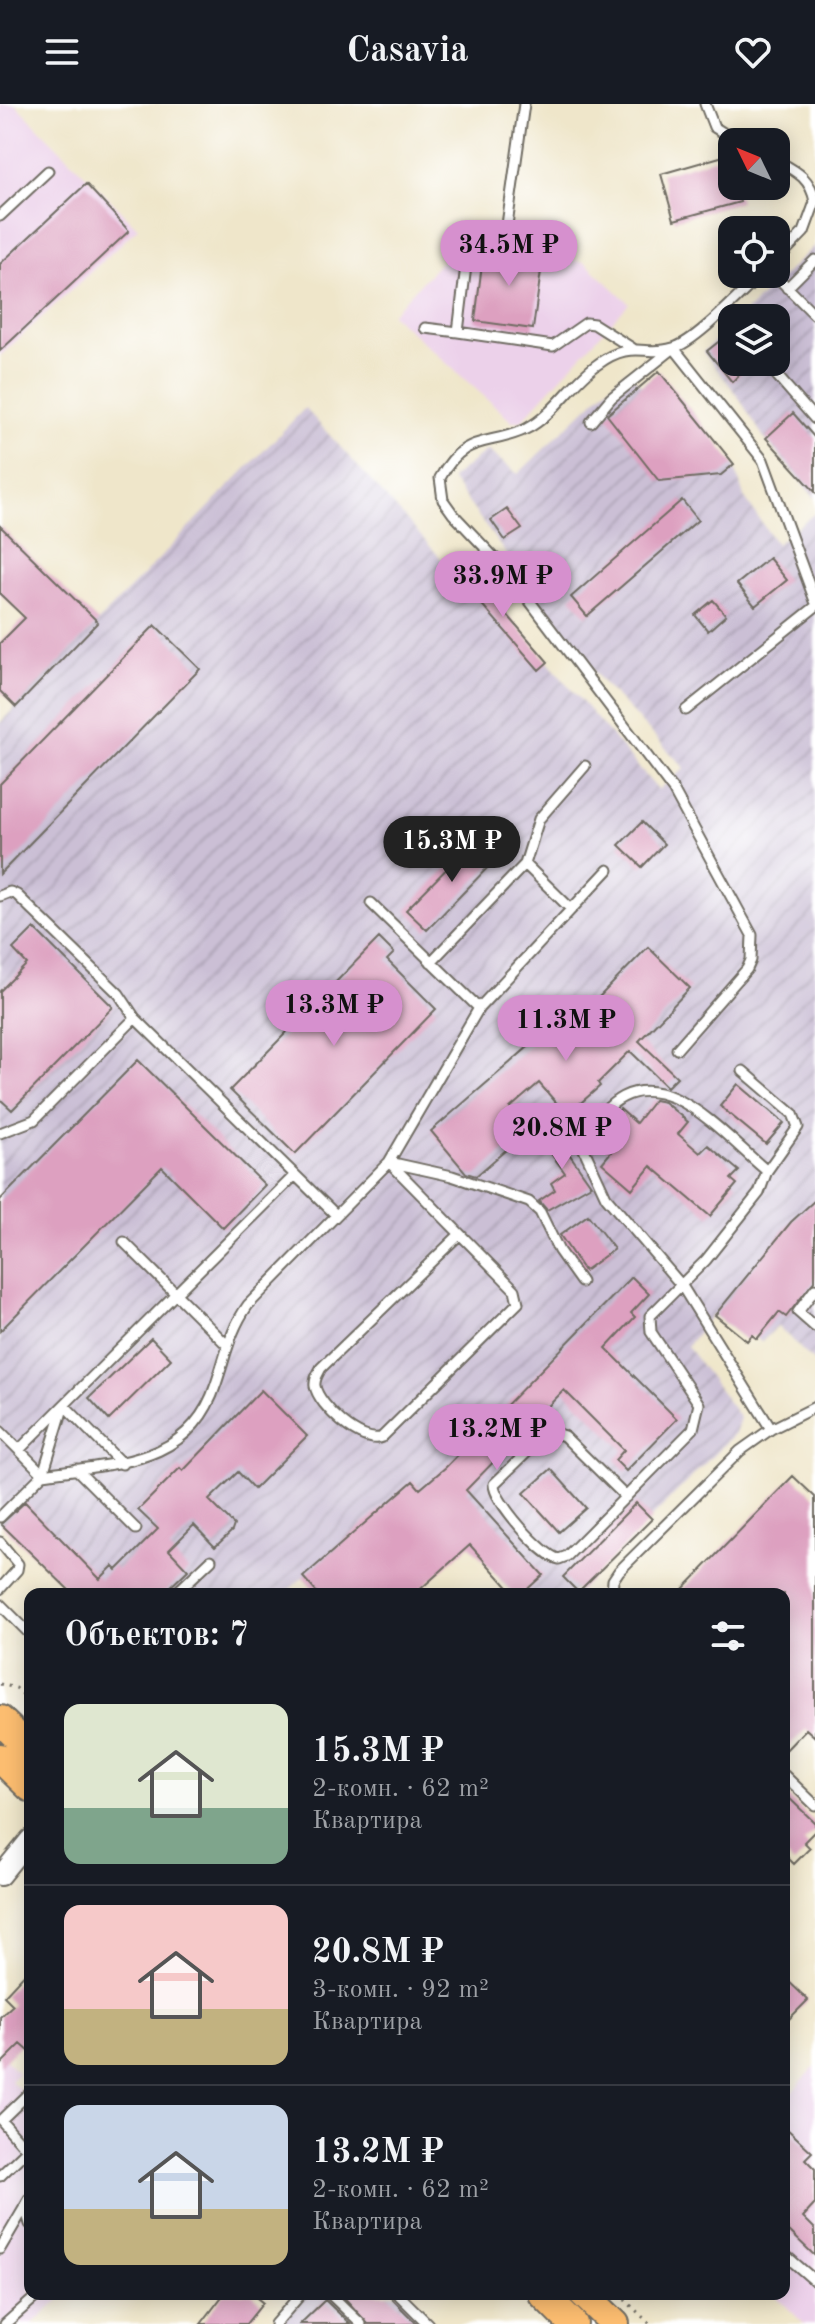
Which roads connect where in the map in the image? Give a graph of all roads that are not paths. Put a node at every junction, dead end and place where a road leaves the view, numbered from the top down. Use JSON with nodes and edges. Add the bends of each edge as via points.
{"nodes":[{"id":1,"x":524,"y":104,"type":"edge"},
{"id":2,"x":705,"y":104,"type":"edge"},
{"id":3,"x":718,"y":130,"type":"edge"},
{"id":4,"x":790,"y":167,"type":"edge"},
{"id":5,"x":48,"y":171,"type":"dead end"},
{"id":6,"x":801,"y":173,"type":"junction"},
{"id":7,"x":815,"y":179,"type":"edge"},
{"id":8,"x":815,"y":202,"type":"edge"},
{"id":9,"x":0,"y":216,"type":"edge"},
{"id":10,"x":813,"y":222,"type":"edge"},
{"id":11,"x":506,"y":232,"type":"dead end"},
{"id":12,"x":790,"y":246,"type":"edge"},
{"id":13,"x":815,"y":260,"type":"edge"},
{"id":14,"x":466,"y":266,"type":"dead end"},
{"id":15,"x":790,"y":285,"type":"edge"},
{"id":16,"x":747,"y":288,"type":"edge"},
{"id":17,"x":787,"y":288,"type":"edge"},
{"id":18,"x":730,"y":304,"type":"edge"},
{"id":19,"x":718,"y":315,"type":"edge"},
{"id":20,"x":815,"y":315,"type":"edge"},
{"id":21,"x":425,"y":328,"type":"dead end"},
{"id":22,"x":458,"y":332,"type":"junction"},
{"id":23,"x":632,"y":348,"type":"junction"},
{"id":24,"x":674,"y":348,"type":"junction"},
{"id":25,"x":777,"y":376,"type":"edge"},
{"id":26,"x":815,"y":419,"type":"edge"},
{"id":27,"x":591,"y":422,"type":"dead end"},
{"id":28,"x":815,"y":601,"type":"edge"},
{"id":29,"x":815,"y":607,"type":"edge"},
{"id":30,"x":686,"y":710,"type":"dead end"},
{"id":31,"x":585,"y":766,"type":"dead end"},
{"id":32,"x":525,"y":864,"type":"junction"},
{"id":33,"x":608,"y":870,"type":"dead end"},
{"id":34,"x":0,"y":896,"type":"edge"},
{"id":35,"x":371,"y":903,"type":"dead end"},
{"id":36,"x":571,"y":909,"type":"junction"},
{"id":37,"x":431,"y":962,"type":"junction"},
{"id":38,"x":479,"y":1008,"type":"junction"},
{"id":39,"x":135,"y":1018,"type":"junction"},
{"id":40,"x":677,"y":1049,"type":"dead end"},
{"id":41,"x":743,"y":1071,"type":"dead end"},
{"id":42,"x":1,"y":1130,"type":"edge"},
{"id":43,"x":389,"y":1162,"type":"junction"},
{"id":44,"x":767,"y":1171,"type":"junction"},
{"id":45,"x":295,"y":1175,"type":"junction"},
{"id":46,"x":336,"y":1215,"type":"junction"},
{"id":47,"x":460,"y":1234,"type":"junction"},
{"id":48,"x":124,"y":1242,"type":"dead end"},
{"id":49,"x":581,"y":1282,"type":"dead end"},
{"id":50,"x":682,"y":1286,"type":"junction"},
{"id":51,"x":815,"y":1289,"type":"edge"},
{"id":52,"x":176,"y":1294,"type":"junction"},
{"id":53,"x":815,"y":1327,"type":"edge"},
{"id":54,"x":226,"y":1344,"type":"junction"},
{"id":55,"x":64,"y":1405,"type":"junction"},
{"id":56,"x":815,"y":1407,"type":"edge"},
{"id":57,"x":771,"y":1429,"type":"junction"},
{"id":58,"x":0,"y":1431,"type":"edge"},
{"id":59,"x":19,"y":1450,"type":"junction"},
{"id":60,"x":122,"y":1464,"type":"junction"},
{"id":61,"x":76,"y":1469,"type":"junction"},
{"id":62,"x":43,"y":1474,"type":"junction"},
{"id":63,"x":626,"y":1497,"type":"junction"},
{"id":64,"x":0,"y":1517,"type":"edge"},
{"id":65,"x":136,"y":1529,"type":"dead end"},
{"id":66,"x":0,"y":1542,"type":"edge"},
{"id":67,"x":211,"y":1560,"type":"dead end"},
{"id":68,"x":181,"y":1588,"type":"edge"},
{"id":69,"x":612,"y":1588,"type":"edge"},
{"id":70,"x":0,"y":1589,"type":"edge"},
{"id":71,"x":0,"y":1604,"type":"edge"},
{"id":72,"x":24,"y":1628,"type":"edge"},
{"id":73,"x":0,"y":1720,"type":"edge"},
{"id":74,"x":24,"y":1743,"type":"edge"},
{"id":75,"x":0,"y":1758,"type":"edge"},
{"id":76,"x":24,"y":1781,"type":"edge"},
{"id":77,"x":790,"y":1781,"type":"edge"},
{"id":78,"x":815,"y":1805,"type":"edge"},
{"id":79,"x":24,"y":1846,"type":"edge"},
{"id":80,"x":0,"y":1876,"type":"edge"},
{"id":81,"x":24,"y":2098,"type":"edge"},
{"id":82,"x":0,"y":2120,"type":"edge"},
{"id":83,"x":24,"y":2146,"type":"edge"},
{"id":84,"x":24,"y":2155,"type":"edge"},
{"id":85,"x":0,"y":2176,"type":"edge"},
{"id":86,"x":24,"y":2208,"type":"edge"},
{"id":87,"x":0,"y":2249,"type":"edge"},
{"id":88,"x":790,"y":2259,"type":"edge"},
{"id":89,"x":815,"y":2281,"type":"edge"},
{"id":90,"x":32,"y":2300,"type":"edge"},
{"id":91,"x":296,"y":2300,"type":"edge"},
{"id":92,"x":336,"y":2300,"type":"edge"},
{"id":93,"x":404,"y":2300,"type":"edge"},
{"id":94,"x":549,"y":2300,"type":"edge"},
{"id":95,"x":590,"y":2300,"type":"edge"},
{"id":96,"x":284,"y":2315,"type":"junction"},
{"id":97,"x":5,"y":2324,"type":"edge"},
{"id":98,"x":275,"y":2324,"type":"edge"},
{"id":99,"x":293,"y":2324,"type":"edge"},
{"id":100,"x":361,"y":2324,"type":"edge"},
{"id":101,"x":428,"y":2324,"type":"edge"},
{"id":102,"x":573,"y":2324,"type":"edge"},
{"id":103,"x":615,"y":2324,"type":"edge"}],
"edges":[{"from":1,"to":11,"type":"lane"},
{"from":2,"to":3,"type":"lane"},
{"from":4,"to":6,"type":"lane"},
{"from":5,"to":9,"type":"lane"},
{"from":6,"to":7,"type":"lane"},
{"from":6,"to":8,"type":"lane"},
{"from":8,"to":10,"type":"lane"},
{"from":10,"to":12,"type":"lane"},
{"from":13,"to":15,"type":"lane"},
{"from":14,"to":22,"type":"lane"},
{"from":16,"to":18,"type":"lane"},
{"from":17,"to":20,"type":"lane"},
{"from":19,"to":24,"type":"lane"},
{"from":21,"to":22,"type":"lane"},
{"from":22,"to":23,"type":"lane","via":[[553,346],[586,323]]},
{"from":23,"to":24,"type":"lane"},
{"from":23,"to":40,"type":"lane","via":[[596,364],[523,430],[465,448],[445,468],[439,488],[453,514],[507,571],[668,782],[752,935],[747,969]]},
{"from":24,"to":27,"type":"lane","via":[[611,398]]},
{"from":24,"to":28,"type":"lane","via":[[763,460]]},
{"from":25,"to":26,"type":"lane"},
{"from":29,"to":30,"type":"lane"},
{"from":31,"to":32,"type":"lane","via":[[539,819]]},
{"from":32,"to":36,"type":"lane"},
{"from":32,"to":37,"type":"lane"},
{"from":33,"to":36,"type":"lane"},
{"from":34,"to":39,"type":"lane","via":[[17,895],[119,994]]},
{"from":35,"to":37,"type":"lane"},
{"from":36,"to":38,"type":"lane"},
{"from":37,"to":38,"type":"lane"},
{"from":38,"to":43,"type":"lane"},
{"from":39,"to":42,"type":"lane","via":[[34,1120]]},
{"from":39,"to":45,"type":"lane"},
{"from":41,"to":44,"type":"lane","via":[[797,1120],[796,1135]]},
{"from":43,"to":46,"type":"lane"},
{"from":43,"to":47,"type":"lane"},
{"from":43,"to":49,"type":"lane","via":[[529,1202]]},
{"from":44,"to":50,"type":"lane","via":[[759,1193]]},
{"from":44,"to":50,"type":"lane","via":[[686,1104],[659,1091],[625,1094],[584,1134],[581,1148],[606,1197]]},
{"from":45,"to":46,"type":"lane"},
{"from":45,"to":52,"type":"lane"},
{"from":46,"to":54,"type":"lane","via":[[248,1305]]},
{"from":47,"to":47,"type":"lane","via":[[315,1378],[319,1396],[366,1439],[382,1437],[518,1303],[515,1290]]},
{"from":48,"to":52,"type":"lane"},
{"from":50,"to":57,"type":"lane"},
{"from":50,"to":63,"type":"lane","via":[[655,1308],[648,1324],[693,1392],[698,1418]]},
{"from":51,"to":53,"type":"lane","via":[[798,1312]]},
{"from":52,"to":54,"type":"lane"},
{"from":52,"to":55,"type":"lane"},
{"from":54,"to":60,"type":"lane","via":[[210,1399],[193,1422],[163,1450]]},
{"from":55,"to":59,"type":"lane"},
{"from":55,"to":60,"type":"lane"},
{"from":55,"to":62,"type":"lane"},
{"from":56,"to":57,"type":"lane"},
{"from":57,"to":69,"type":"lane","via":[[740,1451],[619,1571]]},
{"from":58,"to":59,"type":"lane"},
{"from":59,"to":62,"type":"lane"},
{"from":60,"to":61,"type":"lane"},
{"from":61,"to":62,"type":"lane"},
{"from":61,"to":65,"type":"lane"},
{"from":62,"to":64,"type":"lane"},
{"from":63,"to":63,"type":"lane","via":[[564,1436],[549,1431],[494,1484],[497,1498],[552,1558],[559,1559]]},
{"from":66,"to":70,"type":"lane","via":[[18,1564]]},
{"from":67,"to":68,"type":"lane"},
{"from":71,"to":72,"type":"lane"},
{"from":73,"to":74,"type":"main road"},
{"from":75,"to":76,"type":"main road"},
{"from":77,"to":78,"type":"lane"},
{"from":79,"to":80,"type":"street"},
{"from":81,"to":82,"type":"lane"},
{"from":82,"to":83,"type":"lane"},
{"from":84,"to":85,"type":"lane"},
{"from":86,"to":87,"type":"lane"},
{"from":88,"to":89,"type":"lane"},
{"from":90,"to":97,"type":"lane"},
{"from":91,"to":96,"type":"lane"},
{"from":92,"to":100,"type":"lane"},
{"from":93,"to":101,"type":"lane"},
{"from":94,"to":102,"type":"main road"},
{"from":95,"to":103,"type":"main road"},
{"from":96,"to":98,"type":"lane"},
{"from":96,"to":99,"type":"lane"}]}
